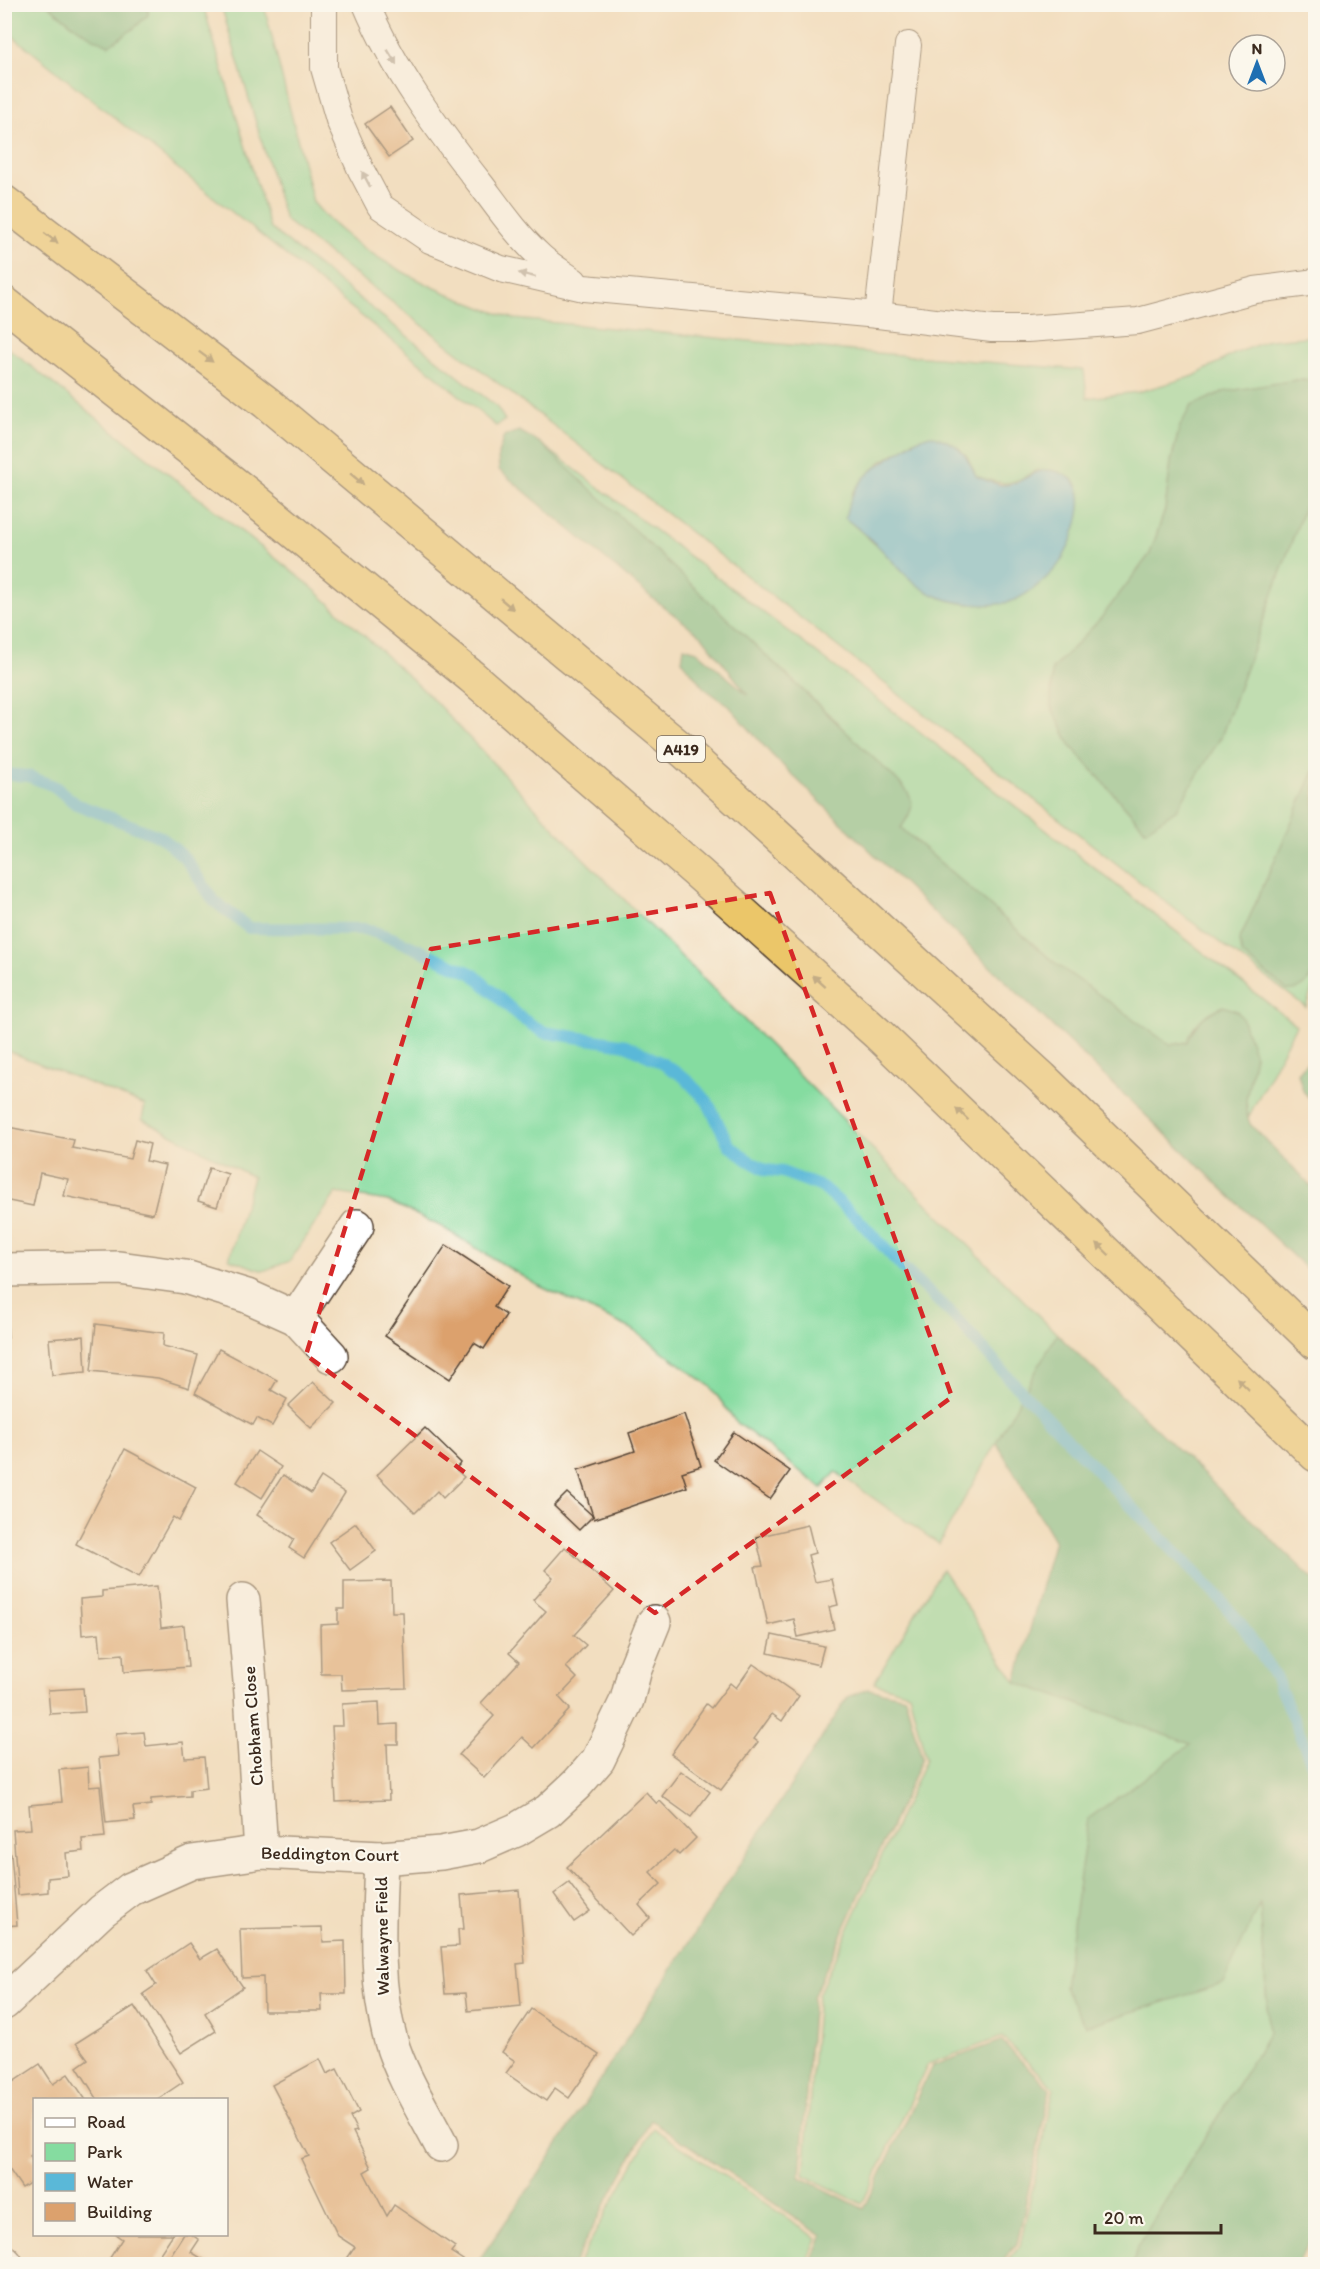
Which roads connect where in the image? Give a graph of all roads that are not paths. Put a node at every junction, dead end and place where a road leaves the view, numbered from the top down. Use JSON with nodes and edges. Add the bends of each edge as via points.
{"nodes":[{"id":1,"x":324,"y":4,"type":"edge"},
{"id":2,"x":366,"y":4,"type":"edge"},
{"id":3,"x":908,"y":45,"type":"dead end"},
{"id":4,"x":4,"y":202,"type":"edge"},
{"id":5,"x":1316,"y":282,"type":"edge"},
{"id":6,"x":584,"y":288,"type":"junction"},
{"id":7,"x":4,"y":303,"type":"edge"},
{"id":8,"x":878,"y":315,"type":"junction"},
{"id":9,"x":357,"y":1226,"type":"dead end"},
{"id":10,"x":4,"y":1270,"type":"edge"},
{"id":11,"x":296,"y":1318,"type":"junction"},
{"id":12,"x":1316,"y":1343,"type":"edge"},
{"id":13,"x":331,"y":1356,"type":"dead end"},
{"id":14,"x":1286,"y":1425,"type":"junction"},
{"id":15,"x":1316,"y":1455,"type":"edge"},
{"id":16,"x":1316,"y":1470,"type":"edge"},
{"id":17,"x":243,"y":1600,"type":"dead end"},
{"id":18,"x":654,"y":1622,"type":"dead end"},
{"id":19,"x":261,"y":1852,"type":"junction"},
{"id":20,"x":381,"y":1858,"type":"junction"},
{"id":21,"x":4,"y":2003,"type":"edge"},
{"id":22,"x":441,"y":2145,"type":"dead end"}],
"edges":[{"from":6,"to":1,"type":"lane","one_way":true,"via":[[501,269],[430,240],[380,206],[339,120],[324,68]]},
{"from":2,"to":6,"type":"lane","one_way":true,"via":[[378,34],[420,103],[467,167],[520,236],[542,258]]},
{"from":3,"to":8,"type":"lane"},
{"from":4,"to":12,"type":"highway","number":"A419","one_way":true,"via":[[267,403],[686,753],[1042,1078]]},
{"from":5,"to":8,"type":"lane","via":[[1256,290],[1137,321],[1027,329]]},
{"from":6,"to":8,"type":"lane"},
{"from":14,"to":7,"type":"highway","one_way":true,"via":[[878,1034],[698,873],[472,676]]},
{"from":9,"to":11,"type":"street"},
{"from":10,"to":11,"type":"street","via":[[153,1271],[216,1285]]},
{"from":11,"to":13,"type":"street"},
{"from":14,"to":15,"type":"highway"},
{"from":14,"to":16,"type":"highway"},
{"from":17,"to":19,"type":"street","name":"Chobham Close"},
{"from":18,"to":20,"type":"street","name":"Beddington Court","via":[[627,1700],[598,1760],[548,1811],[479,1846]]},
{"from":19,"to":20,"type":"street","name":"Beddington Court"},
{"from":19,"to":21,"type":"street","name":"Beddington Court","via":[[192,1862],[131,1889],[102,1911]]},
{"from":20,"to":22,"type":"street","name":"Walwayne Field","via":[[378,1924],[384,2014],[391,2043]]}]}
